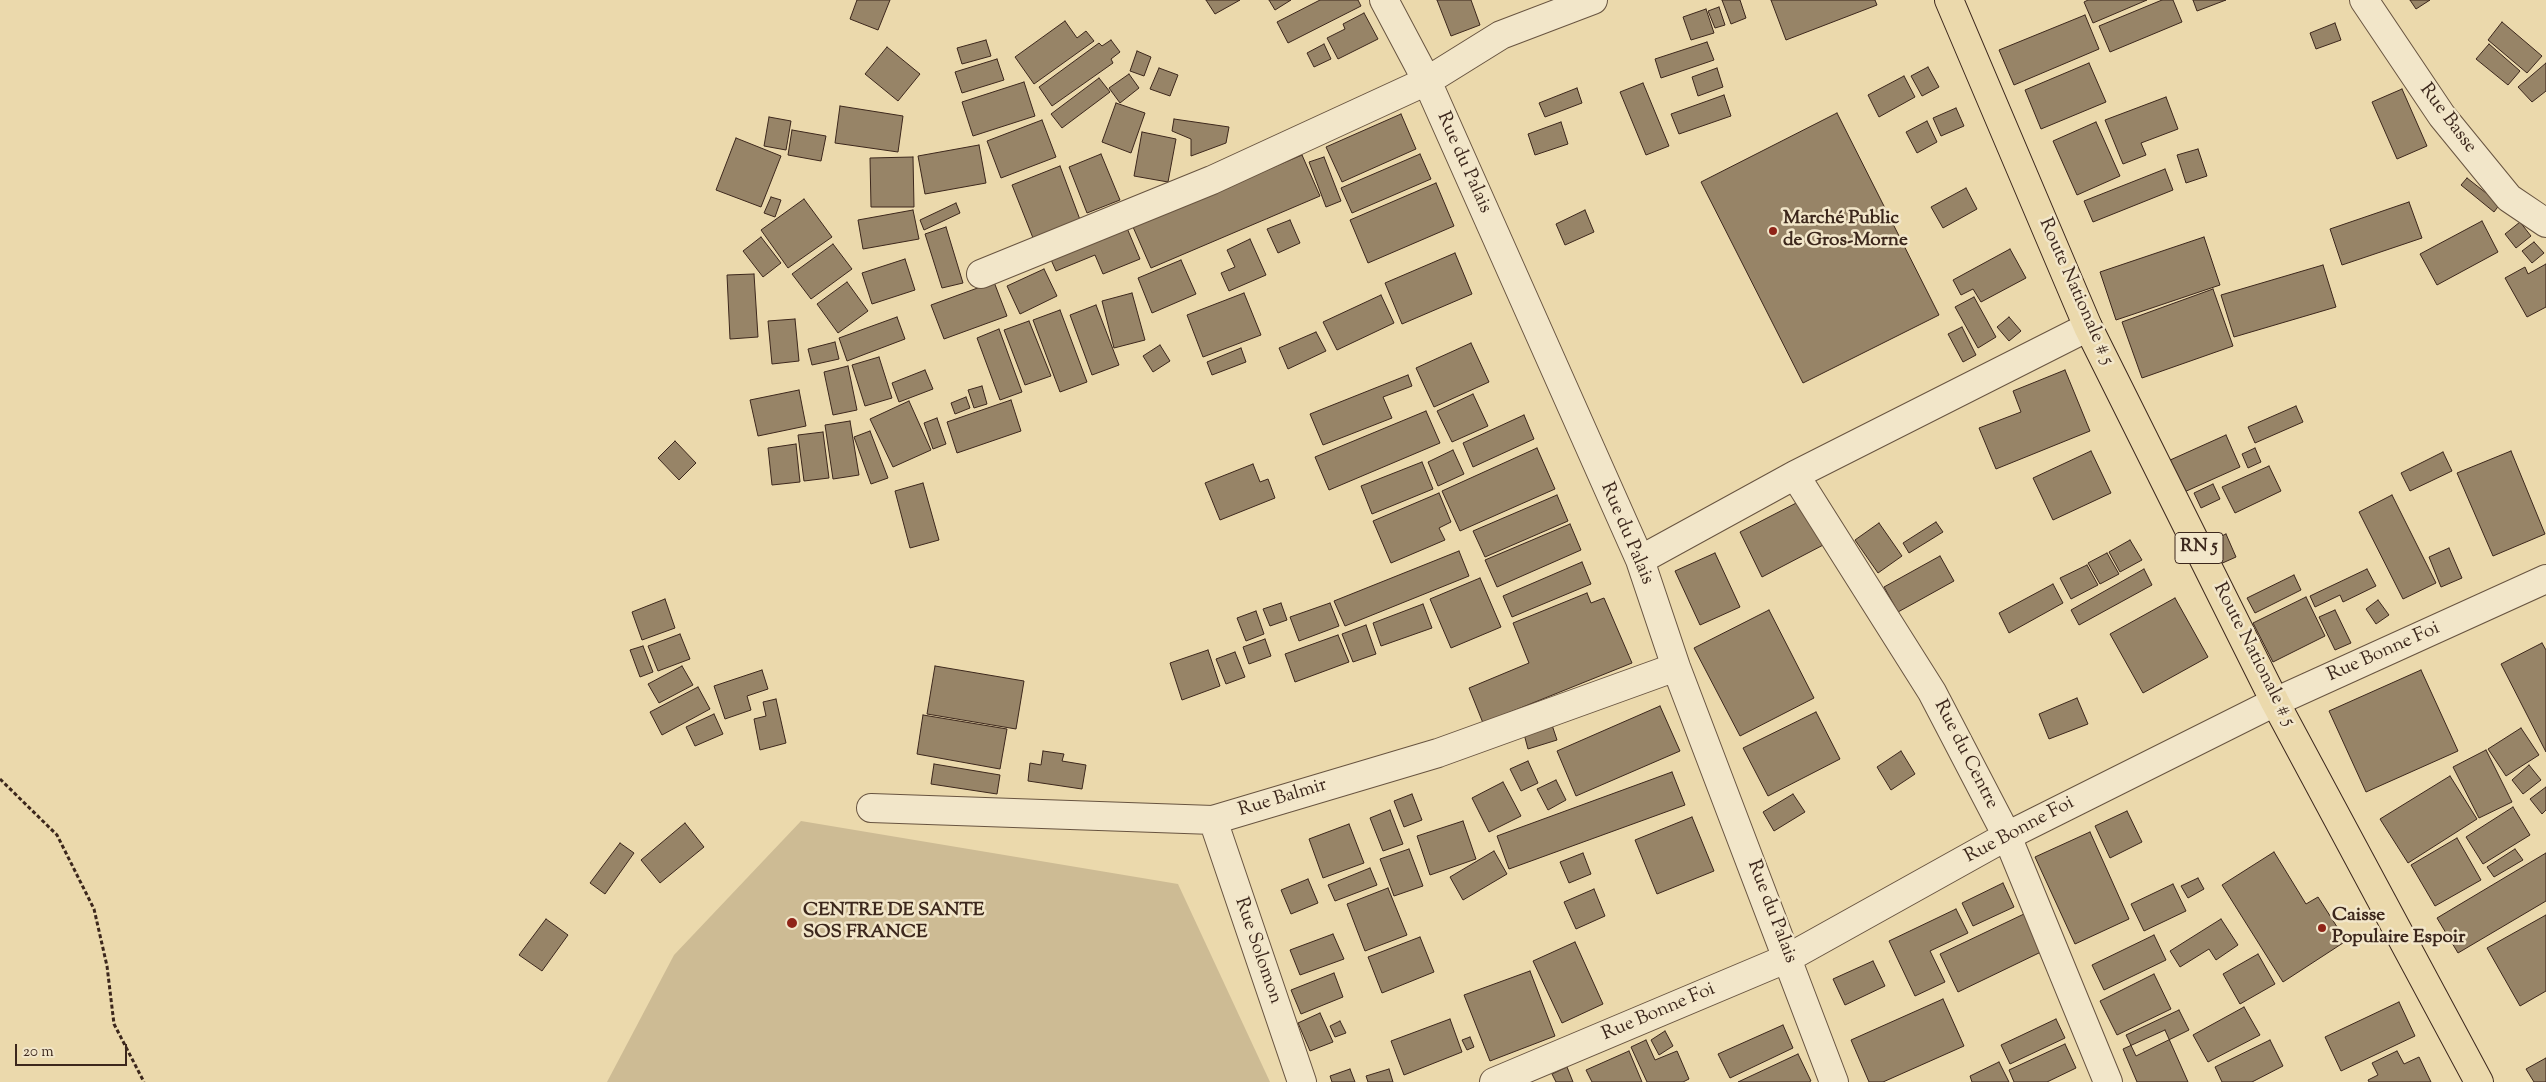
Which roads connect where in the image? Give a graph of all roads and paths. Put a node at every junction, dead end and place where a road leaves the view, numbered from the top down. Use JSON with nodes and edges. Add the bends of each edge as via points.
{"nodes":[{"id":1,"x":1384,"y":0,"type":"edge"},
{"id":2,"x":1593,"y":0,"type":"edge"},
{"id":3,"x":1949,"y":0,"type":"edge"},
{"id":4,"x":2364,"y":0,"type":"edge"},
{"id":5,"x":1427,"y":81,"type":"junction"},
{"id":6,"x":2546,"y":223,"type":"edge"},
{"id":7,"x":981,"y":274,"type":"dead end"},
{"id":8,"x":2088,"y":327,"type":"junction"},
{"id":9,"x":1795,"y":475,"type":"junction"},
{"id":10,"x":1640,"y":560,"type":"junction"},
{"id":11,"x":2546,"y":579,"type":"edge"},
{"id":12,"x":1676,"y":667,"type":"junction"},
{"id":13,"x":2276,"y":702,"type":"junction"},
{"id":14,"x":0,"y":779,"type":"edge"},
{"id":15,"x":871,"y":808,"type":"dead end"},
{"id":16,"x":1212,"y":820,"type":"junction"},
{"id":17,"x":2007,"y":836,"type":"junction"},
{"id":18,"x":1788,"y":958,"type":"junction"},
{"id":19,"x":144,"y":1082,"type":"edge"},
{"id":20,"x":1302,"y":1082,"type":"edge"},
{"id":21,"x":1494,"y":1082,"type":"edge"},
{"id":22,"x":1834,"y":1082,"type":"edge"},
{"id":23,"x":2108,"y":1082,"type":"edge"},
{"id":24,"x":2479,"y":1082,"type":"edge"}],
"edges":[{"from":1,"to":5,"type":"street","name":"Rue du Palais"},
{"from":2,"to":5,"type":"street","via":[[1501,35]]},
{"from":3,"to":8,"type":"main road","name":"Route Nationale # 5","number":"RN 5"},
{"from":4,"to":6,"type":"street","name":"Rue Basse","via":[[2460,139],[2509,198]]},
{"from":5,"to":7,"type":"street","via":[[1212,180]]},
{"from":5,"to":10,"type":"street","name":"Rue du Palais"},
{"from":8,"to":9,"type":"street"},
{"from":8,"to":13,"type":"main road","name":"Route Nationale # 5","number":"RN 5"},
{"from":9,"to":10,"type":"street"},
{"from":9,"to":17,"type":"street","name":"Rue du Centre","via":[[1932,692]]},
{"from":10,"to":12,"type":"street","name":"Rue du Palais"},
{"from":11,"to":13,"type":"street","name":"Rue Bonne Foi"},
{"from":12,"to":16,"type":"street","name":"Rue Balmir","via":[[1438,753]]},
{"from":12,"to":18,"type":"street","name":"Rue du Palais"},
{"from":13,"to":17,"type":"street","name":"Rue Bonne Foi"},
{"from":13,"to":24,"type":"main road","name":"Route Nationale # 5","number":"RN 5"},
{"from":14,"to":19,"type":"path","via":[[57,835],[94,909],[107,966],[114,1024]]},
{"from":15,"to":16,"type":"street","name":"Rue Balmir"},
{"from":16,"to":20,"type":"street","name":"Rue Solomon"},
{"from":17,"to":18,"type":"street","name":"Rue Bonne Foi"},
{"from":17,"to":23,"type":"street","name":"Rue du Centre"},
{"from":18,"to":21,"type":"street","name":"Rue Bonne Foi"},
{"from":18,"to":22,"type":"street","name":"Rue du Palais"}]}
